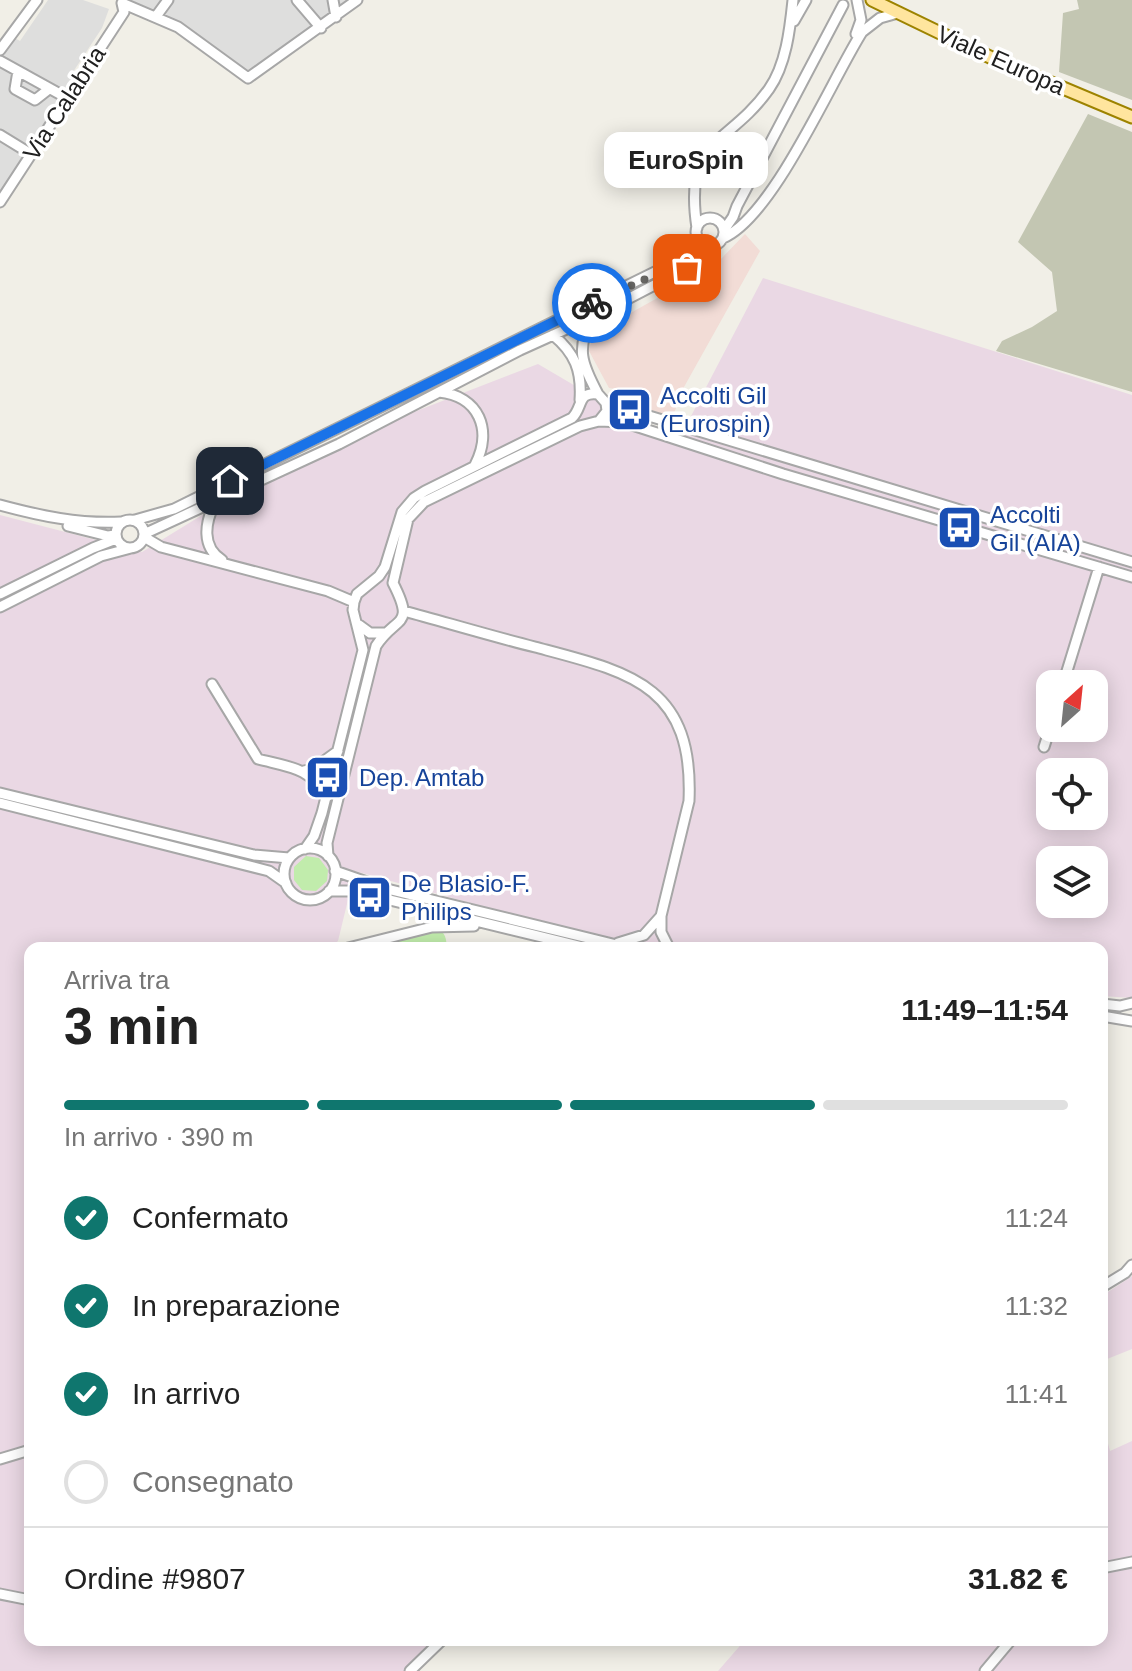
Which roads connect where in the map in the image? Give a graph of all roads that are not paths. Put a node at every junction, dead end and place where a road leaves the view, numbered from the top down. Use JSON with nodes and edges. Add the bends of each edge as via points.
{"nodes":[{"id":1,"x":37,"y":0,"type":"edge"},
{"id":2,"x":110,"y":0,"type":"edge"},
{"id":3,"x":168,"y":0,"type":"edge"},
{"id":4,"x":297,"y":0,"type":"edge"},
{"id":5,"x":333,"y":0,"type":"edge"},
{"id":6,"x":357,"y":0,"type":"edge"},
{"id":7,"x":793,"y":0,"type":"edge"},
{"id":8,"x":806,"y":0,"type":"edge"},
{"id":9,"x":857,"y":0,"type":"edge"},
{"id":10,"x":872,"y":0,"type":"edge"},
{"id":11,"x":122,"y":1,"type":"edge"},
{"id":12,"x":843,"y":5,"type":"dead end"},
{"id":13,"x":157,"y":15,"type":"junction"},
{"id":14,"x":903,"y":16,"type":"junction"},
{"id":15,"x":336,"y":17,"type":"junction"},
{"id":16,"x":321,"y":28,"type":"junction"},
{"id":17,"x":789,"y":33,"type":"junction"},
{"id":18,"x":0,"y":50,"type":"edge"},
{"id":19,"x":845,"y":59,"type":"junction"},
{"id":20,"x":0,"y":61,"type":"edge"},
{"id":21,"x":18,"y":71,"type":"junction"},
{"id":22,"x":49,"y":89,"type":"junction"},
{"id":23,"x":67,"y":98,"type":"junction"},
{"id":24,"x":1132,"y":117,"type":"edge"},
{"id":25,"x":0,"y":135,"type":"edge"},
{"id":26,"x":31,"y":154,"type":"junction"},
{"id":27,"x":0,"y":202,"type":"edge"},
{"id":28,"x":737,"y":206,"type":"junction"},
{"id":29,"x":718,"y":220,"type":"junction"},
{"id":30,"x":697,"y":232,"type":"junction"},
{"id":31,"x":722,"y":237,"type":"junction"},
{"id":32,"x":593,"y":317,"type":"junction"},
{"id":33,"x":553,"y":335,"type":"junction"},
{"id":34,"x":439,"y":392,"type":"junction"},
{"id":35,"x":598,"y":394,"type":"junction"},
{"id":36,"x":606,"y":403,"type":"junction"},
{"id":37,"x":579,"y":404,"type":"junction"},
{"id":38,"x":595,"y":421,"type":"junction"},
{"id":39,"x":474,"y":466,"type":"junction"},
{"id":40,"x":216,"y":502,"type":"junction"},
{"id":41,"x":0,"y":505,"type":"edge"},
{"id":42,"x":54,"y":519,"type":"junction"},
{"id":43,"x":135,"y":520,"type":"junction"},
{"id":44,"x":121,"y":522,"type":"junction"},
{"id":45,"x":144,"y":535,"type":"junction"},
{"id":46,"x":116,"y":537,"type":"junction"},
{"id":47,"x":133,"y":547,"type":"junction"},
{"id":48,"x":161,"y":547,"type":"junction"},
{"id":49,"x":1132,"y":562,"type":"edge"},
{"id":50,"x":229,"y":564,"type":"junction"},
{"id":51,"x":1099,"y":567,"type":"junction"},
{"id":52,"x":1132,"y":577,"type":"edge"},
{"id":53,"x":371,"y":584,"type":"junction"},
{"id":54,"x":397,"y":590,"type":"junction"},
{"id":55,"x":0,"y":594,"type":"edge"},
{"id":56,"x":354,"y":602,"type":"junction"},
{"id":57,"x":0,"y":607,"type":"edge"},
{"id":58,"x":404,"y":611,"type":"junction"},
{"id":59,"x":359,"y":625,"type":"junction"},
{"id":60,"x":385,"y":633,"type":"junction"},
{"id":61,"x":1067,"y":670,"type":"edge"},
{"id":62,"x":212,"y":684,"type":"dead end"},
{"id":63,"x":1046,"y":742,"type":"edge"},
{"id":64,"x":1044,"y":747,"type":"dead end"},
{"id":65,"x":339,"y":751,"type":"junction"},
{"id":66,"x":304,"y":771,"type":"junction"},
{"id":67,"x":0,"y":793,"type":"edge"},
{"id":68,"x":327,"y":797,"type":"junction"},
{"id":69,"x":0,"y":803,"type":"edge"},
{"id":70,"x":305,"y":849,"type":"junction"},
{"id":71,"x":328,"y":856,"type":"junction"},
{"id":72,"x":289,"y":858,"type":"junction"},
{"id":73,"x":335,"y":871,"type":"junction"},
{"id":74,"x":286,"y":883,"type":"junction"},
{"id":75,"x":329,"y":891,"type":"junction"},
{"id":76,"x":661,"y":916,"type":"junction"},
{"id":77,"x":517,"y":931,"type":"junction"},
{"id":78,"x":371,"y":942,"type":"edge"},
{"id":79,"x":562,"y":942,"type":"edge"},
{"id":80,"x":606,"y":942,"type":"edge"},
{"id":81,"x":621,"y":942,"type":"edge"},
{"id":82,"x":666,"y":942,"type":"edge"},
{"id":83,"x":1132,"y":1003,"type":"edge"},
{"id":84,"x":1108,"y":1005,"type":"edge"},
{"id":85,"x":1108,"y":1017,"type":"edge"},
{"id":86,"x":1132,"y":1021,"type":"edge"},
{"id":87,"x":1132,"y":1265,"type":"edge"},
{"id":88,"x":1108,"y":1283,"type":"edge"},
{"id":89,"x":24,"y":1452,"type":"edge"},
{"id":90,"x":0,"y":1459,"type":"edge"},
{"id":91,"x":1132,"y":1562,"type":"edge"},
{"id":92,"x":1108,"y":1567,"type":"edge"},
{"id":93,"x":0,"y":1594,"type":"edge"},
{"id":94,"x":24,"y":1599,"type":"edge"},
{"id":95,"x":436,"y":1646,"type":"edge"},
{"id":96,"x":1006,"y":1646,"type":"edge"},
{"id":97,"x":410,"y":1671,"type":"edge"},
{"id":98,"x":985,"y":1671,"type":"edge"}],
"edges":[{"from":1,"to":18,"type":"street"},
{"from":2,"to":11,"type":"street"},
{"from":3,"to":13,"type":"street"},
{"from":4,"to":16,"type":"street"},
{"from":5,"to":15,"type":"street"},
{"from":6,"to":15,"type":"street"},
{"from":7,"to":17,"type":"street"},
{"from":8,"to":17,"type":"street"},
{"from":9,"to":19,"type":"street","via":[[861,20]]},
{"from":10,"to":14,"type":"main road","name":"Viale Europa"},
{"from":11,"to":13,"type":"street"},
{"from":11,"to":23,"type":"street","name":"Via Calabria","via":[[124,12]]},
{"from":12,"to":28,"type":"street"},
{"from":13,"to":16,"type":"street","via":[[248,78]]},
{"from":14,"to":19,"type":"street","via":[[870,23]]},
{"from":14,"to":24,"type":"main road","name":"Viale Europa"},
{"from":15,"to":16,"type":"street"},
{"from":17,"to":30,"type":"street","via":[[768,91],[702,155],[696,173]]},
{"from":19,"to":31,"type":"street","via":[[767,198],[738,229]]},
{"from":20,"to":21,"type":"street"},
{"from":21,"to":22,"type":"street"},
{"from":21,"to":22,"type":"street","via":[[15,89],[35,100]]},
{"from":22,"to":23,"type":"street"},
{"from":23,"to":26,"type":"street","name":"Via Calabria"},
{"from":25,"to":26,"type":"street"},
{"from":26,"to":27,"type":"street","name":"Via Calabria"},
{"from":28,"to":29,"type":"street"},
{"from":28,"to":31,"type":"street"},
{"from":29,"to":30,"type":"street","via":[[703,220]]},
{"from":29,"to":31,"type":"street"},
{"from":30,"to":31,"type":"street","via":[[708,245]]},
{"from":30,"to":43,"type":"street","via":[[686,253],[671,264],[174,509]]},
{"from":31,"to":32,"type":"street","via":[[687,268]]},
{"from":32,"to":33,"type":"street"},
{"from":32,"to":35,"type":"street","via":[[581,346]]},
{"from":33,"to":34,"type":"street"},
{"from":33,"to":37,"type":"street","via":[[576,359]]},
{"from":34,"to":39,"type":"street","via":[[466,400],[481,420],[483,444]]},
{"from":34,"to":40,"type":"street"},
{"from":35,"to":36,"type":"street"},
{"from":35,"to":37,"type":"street","via":[[588,394]]},
{"from":36,"to":38,"type":"street","via":[[607,411]]},
{"from":36,"to":49,"type":"street"},
{"from":37,"to":38,"type":"street","via":[[581,418]]},
{"from":37,"to":39,"type":"street","via":[[572,418]]},
{"from":38,"to":51,"type":"street","via":[[623,422]]},
{"from":38,"to":54,"type":"street","via":[[424,502],[408,519],[393,577]]},
{"from":39,"to":53,"type":"street","via":[[408,505],[385,567]]},
{"from":40,"to":45,"type":"street"},
{"from":40,"to":50,"type":"street","via":[[207,536],[216,556]]},
{"from":41,"to":42,"type":"street"},
{"from":42,"to":44,"type":"street"},
{"from":42,"to":46,"type":"street"},
{"from":43,"to":44,"type":"street"},
{"from":43,"to":45,"type":"street"},
{"from":44,"to":46,"type":"street"},
{"from":45,"to":47,"type":"street"},
{"from":45,"to":48,"type":"street"},
{"from":46,"to":47,"type":"street","via":[[122,546]]},
{"from":46,"to":55,"type":"street"},
{"from":47,"to":48,"type":"street"},
{"from":47,"to":57,"type":"street","via":[[101,556]]},
{"from":48,"to":50,"type":"street"},
{"from":50,"to":56,"type":"street"},
{"from":51,"to":52,"type":"street"},
{"from":51,"to":61,"type":"street"},
{"from":53,"to":54,"type":"street"},
{"from":53,"to":56,"type":"street"},
{"from":54,"to":58,"type":"street"},
{"from":56,"to":59,"type":"street"},
{"from":58,"to":60,"type":"street","via":[[398,625]]},
{"from":58,"to":76,"type":"street","via":[[612,668],[645,685],[667,707],[686,749],[690,784]]},
{"from":59,"to":60,"type":"street","via":[[370,633]]},
{"from":59,"to":65,"type":"street","via":[[363,650]]},
{"from":60,"to":71,"type":"street","via":[[372,661]]},
{"from":62,"to":66,"type":"street","via":[[258,759]]},
{"from":63,"to":64,"type":"street"},
{"from":65,"to":66,"type":"street"},
{"from":65,"to":68,"type":"street"},
{"from":66,"to":68,"type":"street"},
{"from":67,"to":72,"type":"street","via":[[254,855]]},
{"from":68,"to":70,"type":"street"},
{"from":69,"to":74,"type":"street","via":[[269,871]]},
{"from":70,"to":71,"type":"street"},
{"from":70,"to":72,"type":"street"},
{"from":71,"to":73,"type":"street"},
{"from":72,"to":74,"type":"street"},
{"from":73,"to":75,"type":"street"},
{"from":73,"to":80,"type":"street","via":[[387,889]]},
{"from":74,"to":75,"type":"street","via":[[301,898],[316,899]]},
{"from":75,"to":77,"type":"street","via":[[353,891]]},
{"from":76,"to":81,"type":"street","via":[[644,935]]},
{"from":76,"to":82,"type":"street"},
{"from":77,"to":78,"type":"street","via":[[444,925]]},
{"from":77,"to":79,"type":"street"},
{"from":83,"to":84,"type":"street"},
{"from":85,"to":86,"type":"street"},
{"from":87,"to":88,"type":"street"},
{"from":89,"to":90,"type":"street"},
{"from":91,"to":92,"type":"street"},
{"from":93,"to":94,"type":"street"},
{"from":95,"to":97,"type":"street"},
{"from":96,"to":98,"type":"street"}]}
